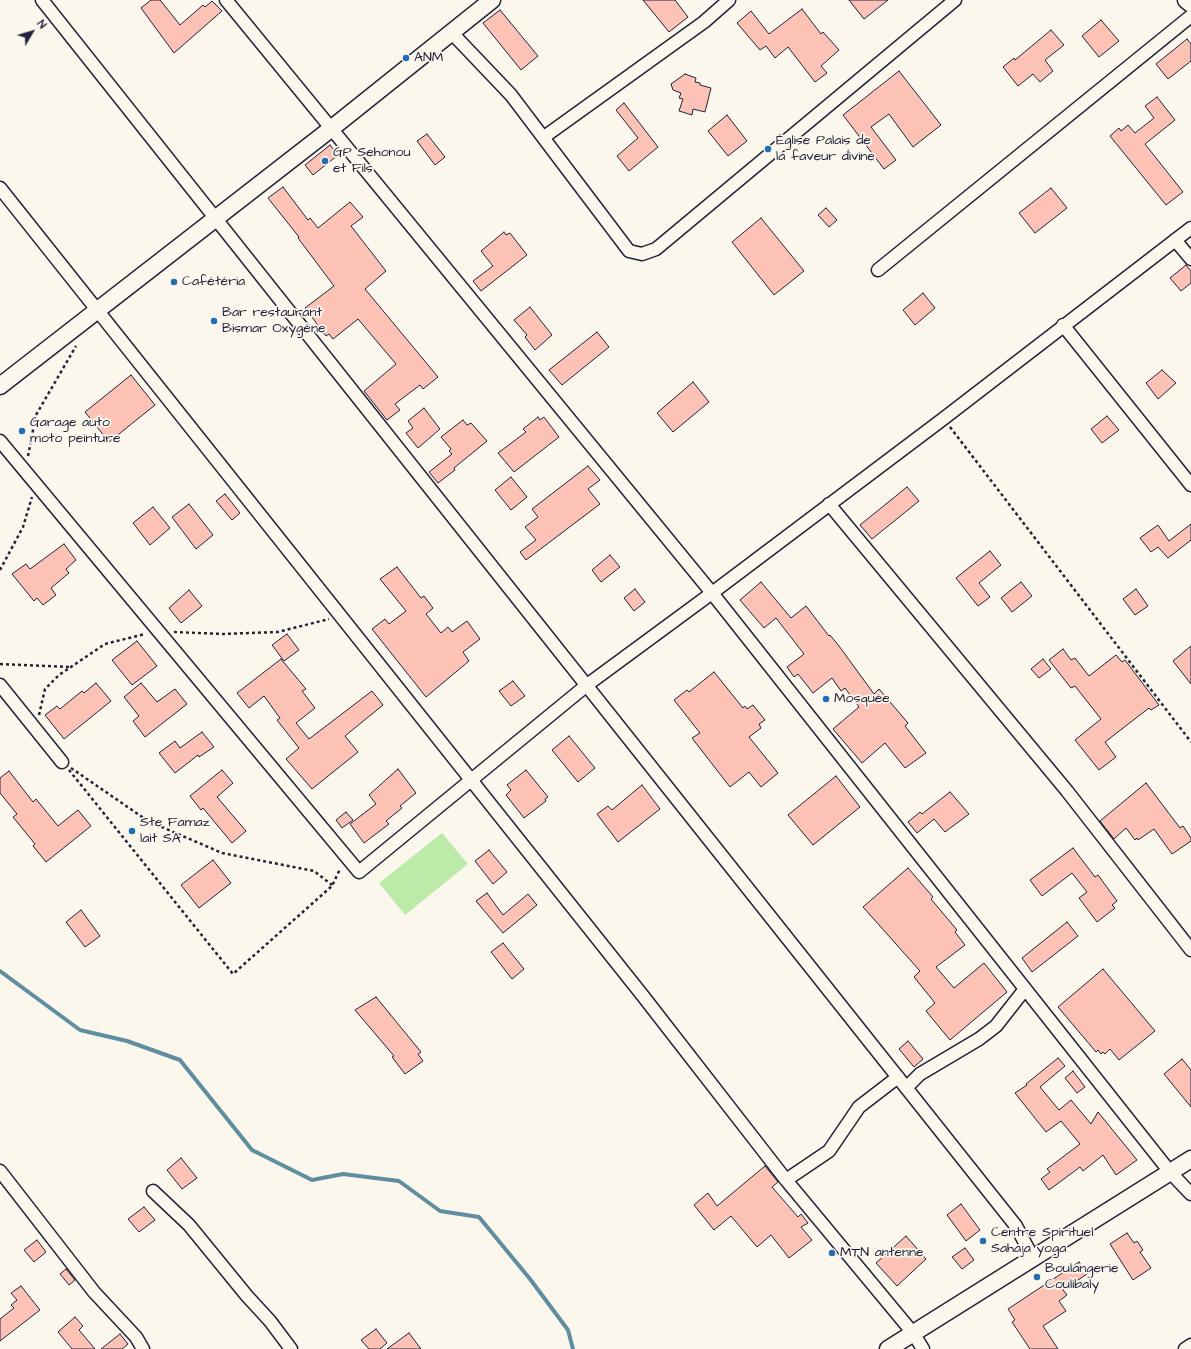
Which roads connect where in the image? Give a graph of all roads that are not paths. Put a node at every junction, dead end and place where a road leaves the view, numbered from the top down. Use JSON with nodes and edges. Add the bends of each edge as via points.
{"nodes":[{"id":1,"x":42,"y":0,"type":"edge"},
{"id":2,"x":226,"y":0,"type":"edge"},
{"id":3,"x":492,"y":0,"type":"edge"},
{"id":4,"x":729,"y":0,"type":"edge"},
{"id":5,"x":955,"y":0,"type":"edge"},
{"id":6,"x":1186,"y":0,"type":"edge"},
{"id":7,"x":1191,"y":4,"type":"edge"},
{"id":8,"x":1191,"y":16,"type":"edge"},
{"id":9,"x":451,"y":32,"type":"junction"},
{"id":10,"x":332,"y":128,"type":"junction"},
{"id":11,"x":544,"y":137,"type":"junction"},
{"id":12,"x":0,"y":188,"type":"edge"},
{"id":13,"x":216,"y":218,"type":"junction"},
{"id":14,"x":1191,"y":228,"type":"edge"},
{"id":15,"x":1175,"y":240,"type":"junction"},
{"id":16,"x":1191,"y":259,"type":"edge"},
{"id":17,"x":878,"y":270,"type":"dead end"},
{"id":18,"x":97,"y":310,"type":"junction"},
{"id":19,"x":1063,"y":325,"type":"junction"},
{"id":20,"x":0,"y":386,"type":"edge"},
{"id":21,"x":0,"y":441,"type":"edge"},
{"id":22,"x":1191,"y":485,"type":"edge"},
{"id":23,"x":829,"y":504,"type":"junction"},
{"id":24,"x":712,"y":593,"type":"junction"},
{"id":25,"x":0,"y":685,"type":"edge"},
{"id":26,"x":587,"y":685,"type":"junction"},
{"id":27,"x":62,"y":762,"type":"road end"},
{"id":28,"x":472,"y":781,"type":"junction"},
{"id":29,"x":1191,"y":950,"type":"edge"},
{"id":30,"x":1025,"y":989,"type":"junction"},
{"id":31,"x":898,"y":1077,"type":"junction"},
{"id":32,"x":906,"y":1088,"type":"junction"},
{"id":33,"x":1191,"y":1159,"type":"edge"},
{"id":34,"x":0,"y":1171,"type":"edge"},
{"id":35,"x":1170,"y":1172,"type":"junction"},
{"id":36,"x":786,"y":1180,"type":"junction"},
{"id":37,"x":154,"y":1190,"type":"dead end"},
{"id":38,"x":1191,"y":1194,"type":"edge"},
{"id":39,"x":1034,"y":1258,"type":"junction"},
{"id":40,"x":913,"y":1333,"type":"junction"},
{"id":41,"x":1191,"y":1345,"type":"edge"},
{"id":42,"x":143,"y":1349,"type":"edge"},
{"id":43,"x":291,"y":1349,"type":"edge"},
{"id":44,"x":888,"y":1349,"type":"edge"},
{"id":45,"x":924,"y":1349,"type":"edge"},
{"id":46,"x":1185,"y":1349,"type":"edge"}],
"edges":[{"from":1,"to":13,"type":"street"},
{"from":2,"to":10,"type":"street"},
{"from":3,"to":9,"type":"street"},
{"from":4,"to":11,"type":"street","via":[[704,22]]},
{"from":5,"to":11,"type":"street","via":[[668,240],[656,249],[642,254],[629,251]]},
{"from":6,"to":7,"type":"street"},
{"from":8,"to":17,"type":"street"},
{"from":9,"to":10,"type":"street"},
{"from":9,"to":11,"type":"street","via":[[511,95]]},
{"from":10,"to":13,"type":"street"},
{"from":10,"to":24,"type":"street"},
{"from":12,"to":18,"type":"street"},
{"from":13,"to":18,"type":"street"},
{"from":13,"to":26,"type":"street"},
{"from":14,"to":15,"type":"street"},
{"from":15,"to":16,"type":"street"},
{"from":15,"to":19,"type":"street"},
{"from":18,"to":20,"type":"street"},
{"from":18,"to":28,"type":"street"},
{"from":19,"to":22,"type":"street"},
{"from":19,"to":23,"type":"street"},
{"from":21,"to":28,"type":"street","via":[[360,872]]},
{"from":23,"to":24,"type":"street"},
{"from":23,"to":29,"type":"street","via":[[1067,791]]},
{"from":24,"to":26,"type":"street"},
{"from":24,"to":30,"type":"street"},
{"from":25,"to":27,"type":"street"},
{"from":26,"to":28,"type":"street"},
{"from":26,"to":31,"type":"street"},
{"from":28,"to":36,"type":"street","via":[[644,996]]},
{"from":30,"to":32,"type":"street","via":[[996,1026],[920,1074]]},
{"from":30,"to":35,"type":"street"},
{"from":31,"to":32,"type":"street"},
{"from":31,"to":36,"type":"street","via":[[859,1107],[829,1151]]},
{"from":32,"to":39,"type":"street","via":[[1016,1226]]},
{"from":33,"to":35,"type":"street"},
{"from":34,"to":42,"type":"street","via":[[94,1292]]},
{"from":35,"to":38,"type":"street"},
{"from":35,"to":39,"type":"street"},
{"from":36,"to":40,"type":"street"},
{"from":37,"to":43,"type":"street","via":[[189,1225]]},
{"from":39,"to":40,"type":"street"},
{"from":40,"to":44,"type":"street"},
{"from":40,"to":45,"type":"street"},
{"from":41,"to":46,"type":"street"}]}
